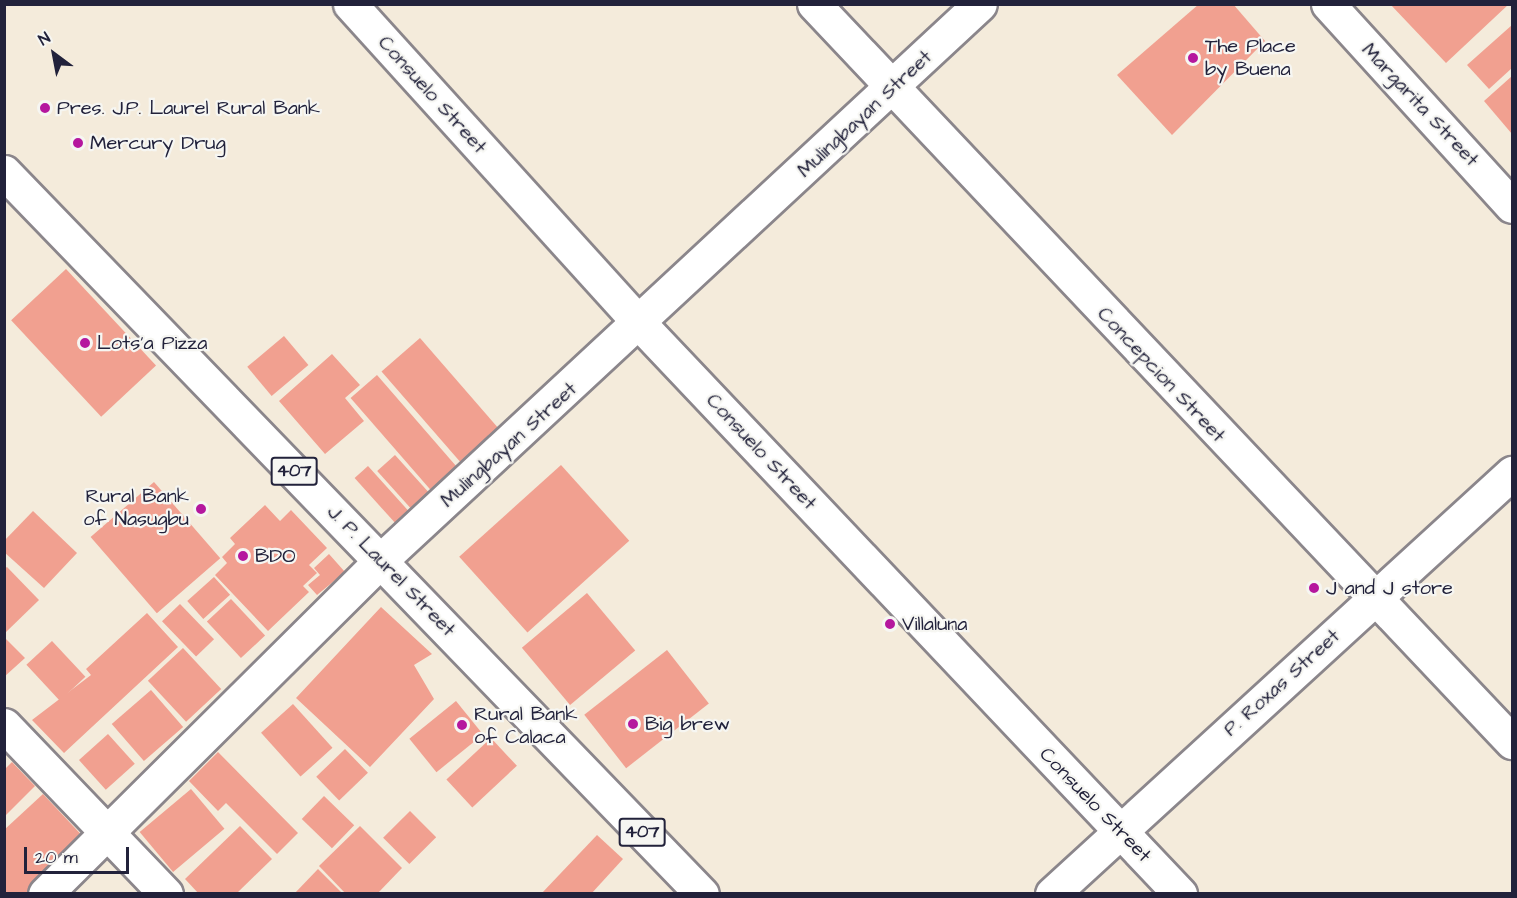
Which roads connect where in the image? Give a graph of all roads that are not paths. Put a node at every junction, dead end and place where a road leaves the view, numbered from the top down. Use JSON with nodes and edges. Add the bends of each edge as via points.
{"nodes":[{"id":1,"x":350,"y":4,"type":"edge"},
{"id":2,"x":814,"y":4,"type":"edge"},
{"id":3,"x":980,"y":4,"type":"edge"},
{"id":4,"x":1328,"y":4,"type":"edge"},
{"id":5,"x":891,"y":89,"type":"junction"},
{"id":6,"x":4,"y":172,"type":"edge"},
{"id":7,"x":1512,"y":206,"type":"edge"},
{"id":8,"x":641,"y":325,"type":"junction"},
{"id":9,"x":1512,"y":474,"type":"edge"},
{"id":10,"x":381,"y":560,"type":"junction"},
{"id":11,"x":1374,"y":599,"type":"junction"},
{"id":12,"x":4,"y":725,"type":"edge"},
{"id":13,"x":1512,"y":742,"type":"edge"},
{"id":14,"x":1119,"y":831,"type":"junction"},
{"id":15,"x":110,"y":834,"type":"junction"},
{"id":16,"x":45,"y":894,"type":"edge"},
{"id":17,"x":166,"y":894,"type":"edge"},
{"id":18,"x":702,"y":894,"type":"edge"},
{"id":19,"x":1052,"y":894,"type":"edge"},
{"id":20,"x":1180,"y":894,"type":"edge"}],
"edges":[{"from":1,"to":8,"type":"street","name":"Consuelo Street"},
{"from":2,"to":5,"type":"street","name":"Concepcion Street"},
{"from":3,"to":5,"type":"street","name":"Mulingbayan Street"},
{"from":4,"to":7,"type":"street","name":"Margarita Street"},
{"from":5,"to":8,"type":"street","name":"Mulingbayan Street"},
{"from":5,"to":11,"type":"street","name":"Concepcion Street"},
{"from":6,"to":10,"type":"street","name":"J. P. Laurel Street","number":"407"},
{"from":8,"to":10,"type":"street","name":"Mulingbayan Street"},
{"from":8,"to":14,"type":"street","name":"Consuelo Street"},
{"from":9,"to":11,"type":"street","name":"P. Roxas Street"},
{"from":10,"to":15,"type":"street","name":"Mulingbayan Street"},
{"from":10,"to":18,"type":"street","name":"J. P. Laurel Street","number":"407"},
{"from":11,"to":13,"type":"street","name":"Concepcion Street"},
{"from":11,"to":14,"type":"street","name":"P. Roxas Street"},
{"from":12,"to":15,"type":"street"},
{"from":14,"to":19,"type":"street","name":"P. Roxas Street"},
{"from":14,"to":20,"type":"street","name":"Consuelo Street"},
{"from":15,"to":16,"type":"street","name":"Mulingbayan Street"},
{"from":15,"to":17,"type":"street"}]}
